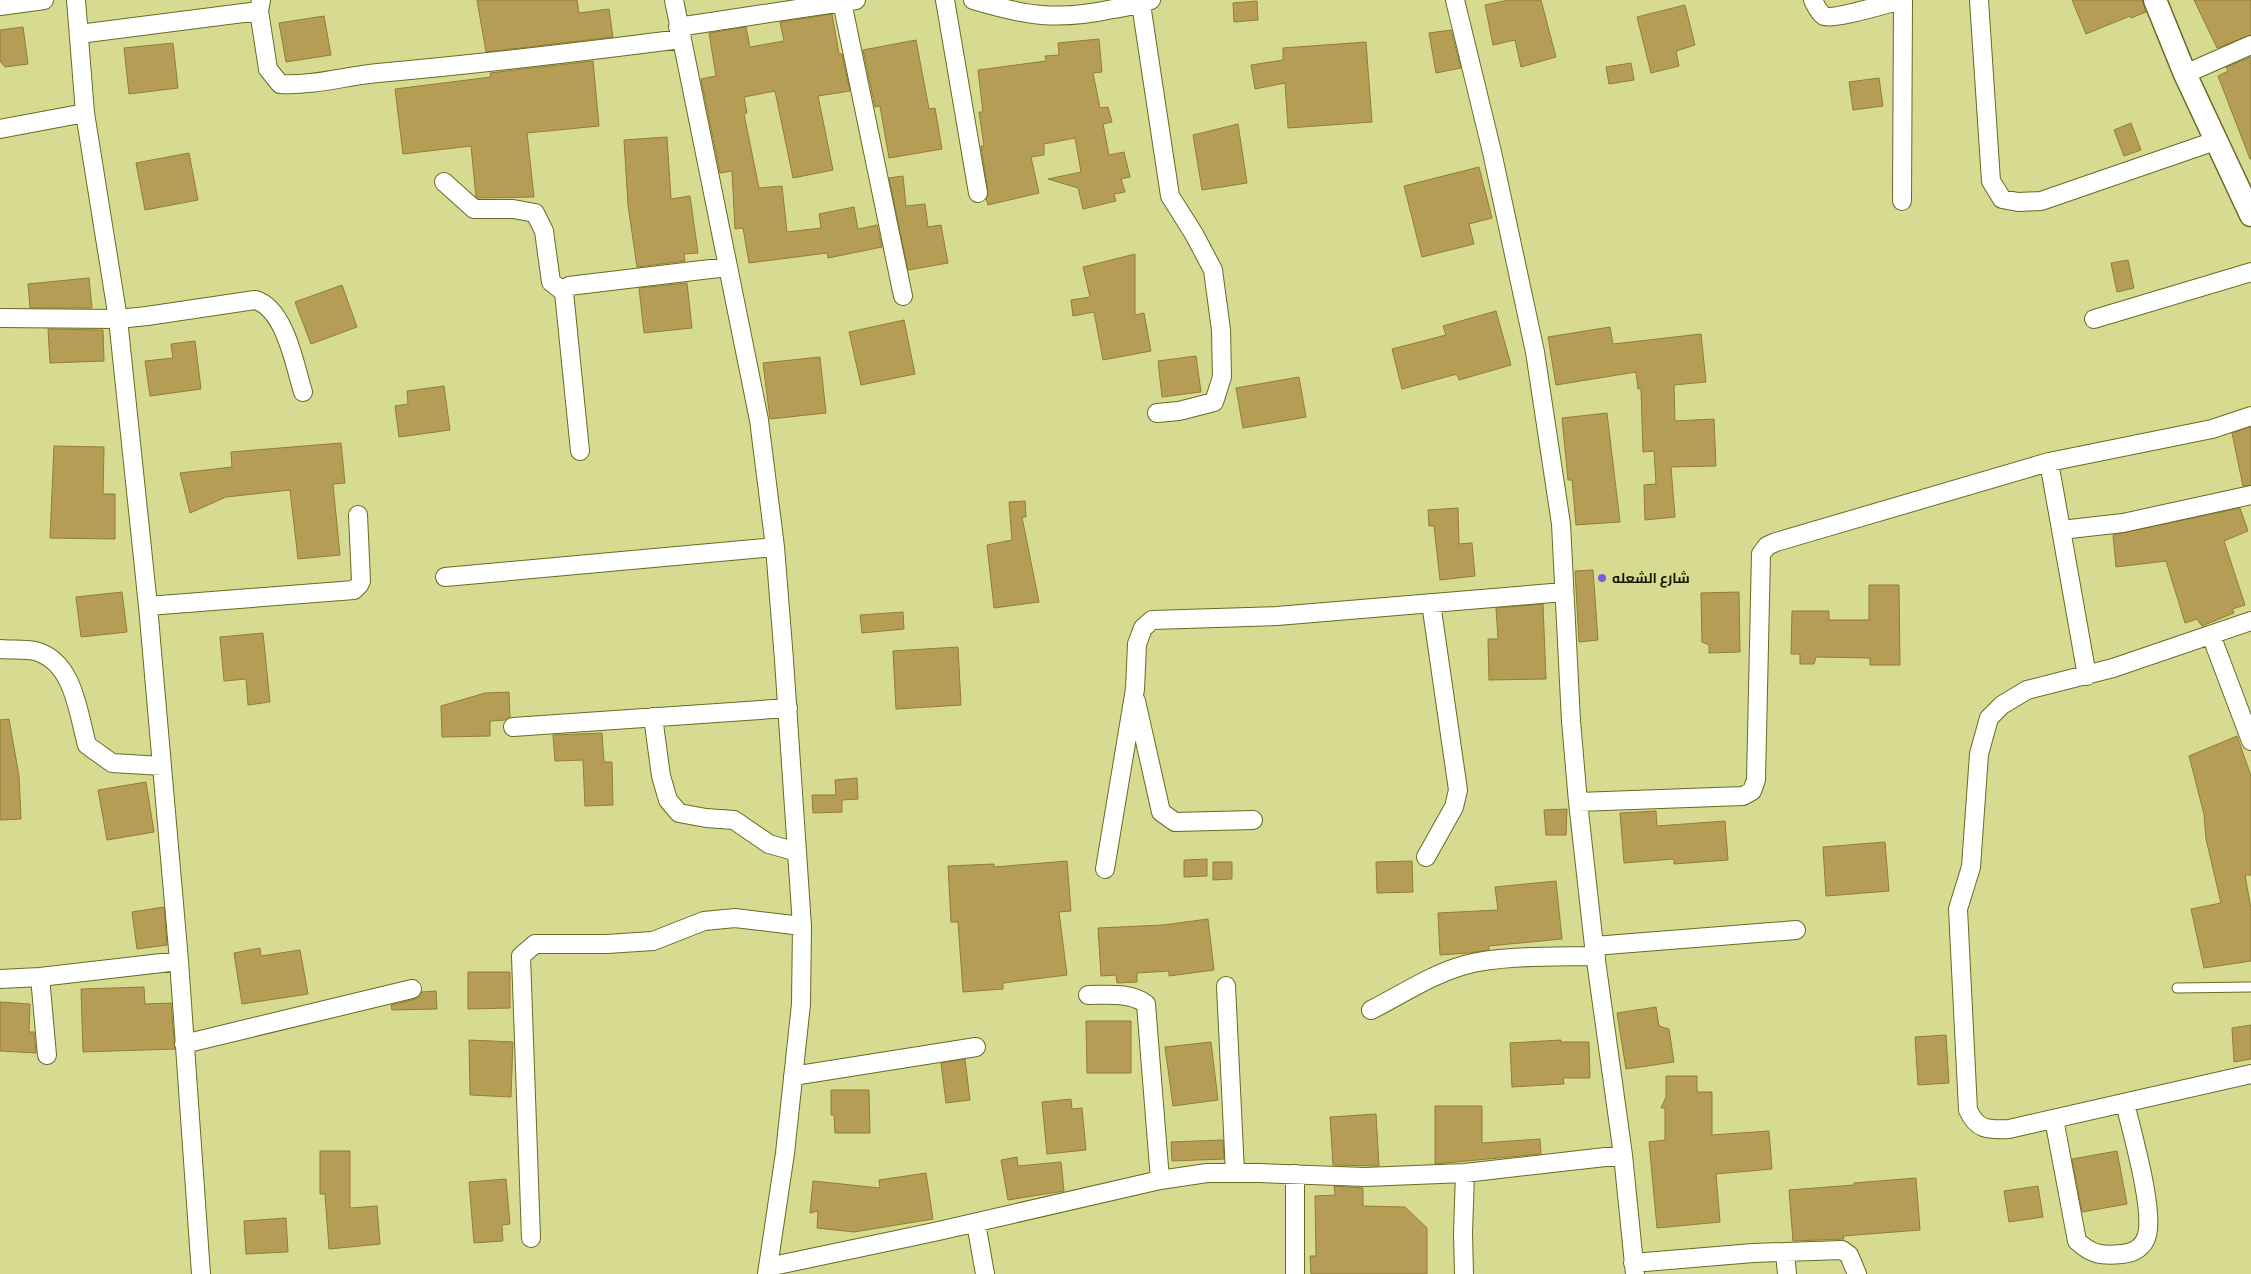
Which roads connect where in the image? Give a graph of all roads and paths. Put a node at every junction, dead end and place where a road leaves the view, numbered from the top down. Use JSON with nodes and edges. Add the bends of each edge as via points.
{"nodes":[{"id":1,"x":44,"y":0,"type":"edge"},
{"id":2,"x":76,"y":0,"type":"edge"},
{"id":3,"x":674,"y":0,"type":"edge"},
{"id":4,"x":945,"y":0,"type":"edge"},
{"id":5,"x":973,"y":0,"type":"edge"},
{"id":6,"x":1455,"y":0,"type":"edge"},
{"id":7,"x":1813,"y":0,"type":"edge"},
{"id":8,"x":1902,"y":0,"type":"edge"},
{"id":9,"x":1980,"y":0,"type":"edge"},
{"id":10,"x":2155,"y":0,"type":"edge"},
{"id":11,"x":849,"y":1,"type":"edge"},
{"id":12,"x":1146,"y":2,"type":"edge"},
{"id":13,"x":817,"y":3,"type":"edge"},
{"id":14,"x":1116,"y":4,"type":"edge"},
{"id":15,"x":0,"y":6,"type":"edge"},
{"id":16,"x":260,"y":6,"type":"edge"},
{"id":17,"x":680,"y":33,"type":"junction"},
{"id":18,"x":79,"y":34,"type":"junction"},
{"id":19,"x":2251,"y":45,"type":"edge"},
{"id":20,"x":2185,"y":74,"type":"junction"},
{"id":21,"x":84,"y":113,"type":"junction"},
{"id":22,"x":0,"y":130,"type":"edge"},
{"id":23,"x":2215,"y":141,"type":"junction"},
{"id":24,"x":444,"y":182,"type":"dead end"},
{"id":25,"x":978,"y":193,"type":"dead end"},
{"id":26,"x":1902,"y":202,"type":"dead end"},
{"id":27,"x":2251,"y":215,"type":"edge"},
{"id":28,"x":727,"y":268,"type":"junction"},
{"id":29,"x":2251,"y":272,"type":"edge"},
{"id":30,"x":564,"y":292,"type":"junction"},
{"id":31,"x":903,"y":296,"type":"dead end"},
{"id":32,"x":0,"y":318,"type":"edge"},
{"id":33,"x":118,"y":319,"type":"junction"},
{"id":34,"x":2094,"y":319,"type":"dead end"},
{"id":35,"x":303,"y":392,"type":"dead end"},
{"id":36,"x":1157,"y":413,"type":"dead end"},
{"id":37,"x":2251,"y":416,"type":"edge"},
{"id":38,"x":580,"y":451,"type":"dead end"},
{"id":39,"x":2049,"y":462,"type":"junction"},
{"id":40,"x":2251,"y":495,"type":"edge"},
{"id":41,"x":358,"y":515,"type":"dead end"},
{"id":42,"x":2061,"y":530,"type":"junction"},
{"id":43,"x":774,"y":547,"type":"junction"},
{"id":44,"x":445,"y":577,"type":"dead end"},
{"id":45,"x":1564,"y":592,"type":"junction"},
{"id":46,"x":1431,"y":603,"type":"junction"},
{"id":47,"x":148,"y":606,"type":"junction"},
{"id":48,"x":2251,"y":621,"type":"edge"},
{"id":49,"x":2211,"y":635,"type":"junction"},
{"id":50,"x":0,"y":649,"type":"edge"},
{"id":51,"x":2087,"y":676,"type":"junction"},
{"id":52,"x":1134,"y":693,"type":"junction"},
{"id":53,"x":788,"y":708,"type":"junction"},
{"id":54,"x":653,"y":717,"type":"junction"},
{"id":55,"x":513,"y":727,"type":"dead end"},
{"id":56,"x":2251,"y":741,"type":"edge"},
{"id":57,"x":162,"y":766,"type":"junction"},
{"id":58,"x":1578,"y":802,"type":"junction"},
{"id":59,"x":1253,"y":820,"type":"dead end"},
{"id":60,"x":798,"y":852,"type":"junction"},
{"id":61,"x":1426,"y":857,"type":"dead end"},
{"id":62,"x":1104,"y":869,"type":"dead end"},
{"id":63,"x":802,"y":926,"type":"junction"},
{"id":64,"x":1796,"y":930,"type":"dead end"},
{"id":65,"x":1595,"y":951,"type":"junction"},
{"id":66,"x":179,"y":962,"type":"junction"},
{"id":67,"x":40,"y":977,"type":"junction"},
{"id":68,"x":0,"y":979,"type":"edge"},
{"id":69,"x":1226,"y":986,"type":"dead end"},
{"id":70,"x":2251,"y":987,"type":"edge"},
{"id":71,"x":2176,"y":988,"type":"dead end"},
{"id":72,"x":412,"y":989,"type":"dead end"},
{"id":73,"x":1088,"y":995,"type":"dead end"},
{"id":74,"x":1371,"y":1010,"type":"dead end"},
{"id":75,"x":184,"y":1044,"type":"junction"},
{"id":76,"x":976,"y":1047,"type":"dead end"},
{"id":77,"x":47,"y":1055,"type":"dead end"},
{"id":78,"x":2251,"y":1074,"type":"edge"},
{"id":79,"x":793,"y":1076,"type":"junction"},
{"id":80,"x":2125,"y":1103,"type":"junction"},
{"id":81,"x":2054,"y":1119,"type":"junction"},
{"id":82,"x":1623,"y":1155,"type":"junction"},
{"id":83,"x":1235,"y":1172,"type":"junction"},
{"id":84,"x":1465,"y":1173,"type":"junction"},
{"id":85,"x":1294,"y":1174,"type":"junction"},
{"id":86,"x":1160,"y":1180,"type":"junction"},
{"id":87,"x":976,"y":1223,"type":"junction"},
{"id":88,"x":531,"y":1238,"type":"dead end"},
{"id":89,"x":1785,"y":1252,"type":"junction"},
{"id":90,"x":1634,"y":1268,"type":"edge"},
{"id":91,"x":768,"y":1270,"type":"edge"},
{"id":92,"x":200,"y":1274,"type":"edge"},
{"id":93,"x":985,"y":1274,"type":"edge"},
{"id":94,"x":1295,"y":1274,"type":"edge"},
{"id":95,"x":1464,"y":1274,"type":"edge"},
{"id":96,"x":1787,"y":1274,"type":"edge"},
{"id":97,"x":1857,"y":1274,"type":"edge"}],
"edges":[{"from":1,"to":15,"type":"street"},
{"from":2,"to":18,"type":"street"},
{"from":3,"to":17,"type":"street"},
{"from":4,"to":25,"type":"street"},
{"from":5,"to":14,"type":"street","via":[[1012,12],[1055,17]]},
{"from":6,"to":45,"type":"street","via":[[1535,352],[1561,524]]},
{"from":7,"to":8,"type":"street","via":[[1826,16],[1837,16]]},
{"from":8,"to":26,"type":"street"},
{"from":9,"to":23,"type":"street","via":[[1991,181],[2002,199],[2041,201]]},
{"from":10,"to":20,"type":"street"},
{"from":11,"to":13,"type":"street"},
{"from":11,"to":31,"type":"street"},
{"from":12,"to":14,"type":"street"},
{"from":12,"to":36,"type":"street","via":[[1170,196],[1213,270],[1221,330],[1222,378],[1214,402],[1179,412]]},
{"from":13,"to":17,"type":"street"},
{"from":16,"to":17,"type":"street","via":[[268,69],[280,84],[300,85],[371,74],[494,63]]},
{"from":16,"to":18,"type":"street"},
{"from":17,"to":28,"type":"street"},
{"from":18,"to":21,"type":"street"},
{"from":19,"to":20,"type":"street"},
{"from":20,"to":23,"type":"street"},
{"from":21,"to":22,"type":"street"},
{"from":21,"to":33,"type":"street"},
{"from":23,"to":27,"type":"street"},
{"from":24,"to":30,"type":"street","via":[[474,209],[513,209],[535,213],[544,231],[551,282]]},
{"from":28,"to":30,"type":"street","via":[[569,286]]},
{"from":28,"to":43,"type":"street","via":[[759,420]]},
{"from":29,"to":34,"type":"street"},
{"from":30,"to":38,"type":"street"},
{"from":32,"to":33,"type":"street"},
{"from":33,"to":35,"type":"street","via":[[255,300],[261,302],[282,324]]},
{"from":33,"to":47,"type":"street"},
{"from":37,"to":39,"type":"street","via":[[2212,429]]},
{"from":39,"to":42,"type":"street"},
{"from":39,"to":58,"type":"street","via":[[1767,546],[1761,554],[1756,780],[1752,791],[1742,796]]},
{"from":40,"to":42,"type":"street","via":[[2122,522]]},
{"from":41,"to":47,"type":"street","via":[[361,581],[354,590]]},
{"from":42,"to":51,"type":"street"},
{"from":43,"to":44,"type":"street"},
{"from":43,"to":53,"type":"street"},
{"from":45,"to":46,"type":"street"},
{"from":45,"to":58,"type":"street"},
{"from":46,"to":52,"type":"street","via":[[1277,616],[1152,620],[1143,628],[1137,644]]},
{"from":46,"to":61,"type":"street","via":[[1458,790],[1454,807]]},
{"from":47,"to":57,"type":"street"},
{"from":48,"to":49,"type":"street"},
{"from":49,"to":51,"type":"street"},
{"from":49,"to":56,"type":"street"},
{"from":50,"to":57,"type":"street","via":[[36,651],[53,660],[70,681],[87,745],[112,763]]},
{"from":51,"to":81,"type":"street","via":[[2027,690],[2002,705],[1989,718],[1979,754],[1971,867],[1958,909],[1968,1110],[1982,1128],[1995,1130]]},
{"from":52,"to":59,"type":"street","via":[[1161,812],[1175,822]]},
{"from":52,"to":62,"type":"street"},
{"from":53,"to":54,"type":"street"},
{"from":53,"to":60,"type":"street"},
{"from":54,"to":55,"type":"street"},
{"from":54,"to":60,"type":"street","via":[[661,776],[668,800],[679,813],[734,820],[769,844]]},
{"from":57,"to":66,"type":"street"},
{"from":58,"to":65,"type":"street"},
{"from":60,"to":63,"type":"street"},
{"from":63,"to":79,"type":"street","via":[[801,1004]]},
{"from":63,"to":88,"type":"street","via":[[735,918],[704,921],[653,940],[534,944],[526,950],[521,956]]},
{"from":64,"to":65,"type":"street"},
{"from":65,"to":74,"type":"street","via":[[1465,965]]},
{"from":65,"to":82,"type":"street"},
{"from":66,"to":67,"type":"street"},
{"from":66,"to":75,"type":"street"},
{"from":67,"to":68,"type":"street"},
{"from":67,"to":77,"type":"street"},
{"from":69,"to":83,"type":"street"},
{"from":70,"to":71,"type":"lane"},
{"from":72,"to":75,"type":"street"},
{"from":73,"to":86,"type":"street","via":[[1123,996],[1146,1004]]},
{"from":75,"to":92,"type":"street"},
{"from":76,"to":79,"type":"street"},
{"from":78,"to":80,"type":"street"},
{"from":79,"to":91,"type":"street"},
{"from":80,"to":81,"type":"street"},
{"from":80,"to":81,"type":"street","via":[[2150,1216],[2142,1246],[2130,1254],[2106,1256],[2087,1251],[2077,1241]]},
{"from":82,"to":84,"type":"street"},
{"from":82,"to":90,"type":"street"},
{"from":83,"to":85,"type":"street"},
{"from":83,"to":86,"type":"street","via":[[1207,1172]]},
{"from":84,"to":85,"type":"street","via":[[1365,1177]]},
{"from":84,"to":95,"type":"street"},
{"from":85,"to":94,"type":"street"},
{"from":86,"to":87,"type":"street"},
{"from":87,"to":91,"type":"street"},
{"from":87,"to":93,"type":"street"},
{"from":89,"to":90,"type":"street"},
{"from":89,"to":96,"type":"street"},
{"from":89,"to":97,"type":"street","via":[[1842,1250]]}]}
